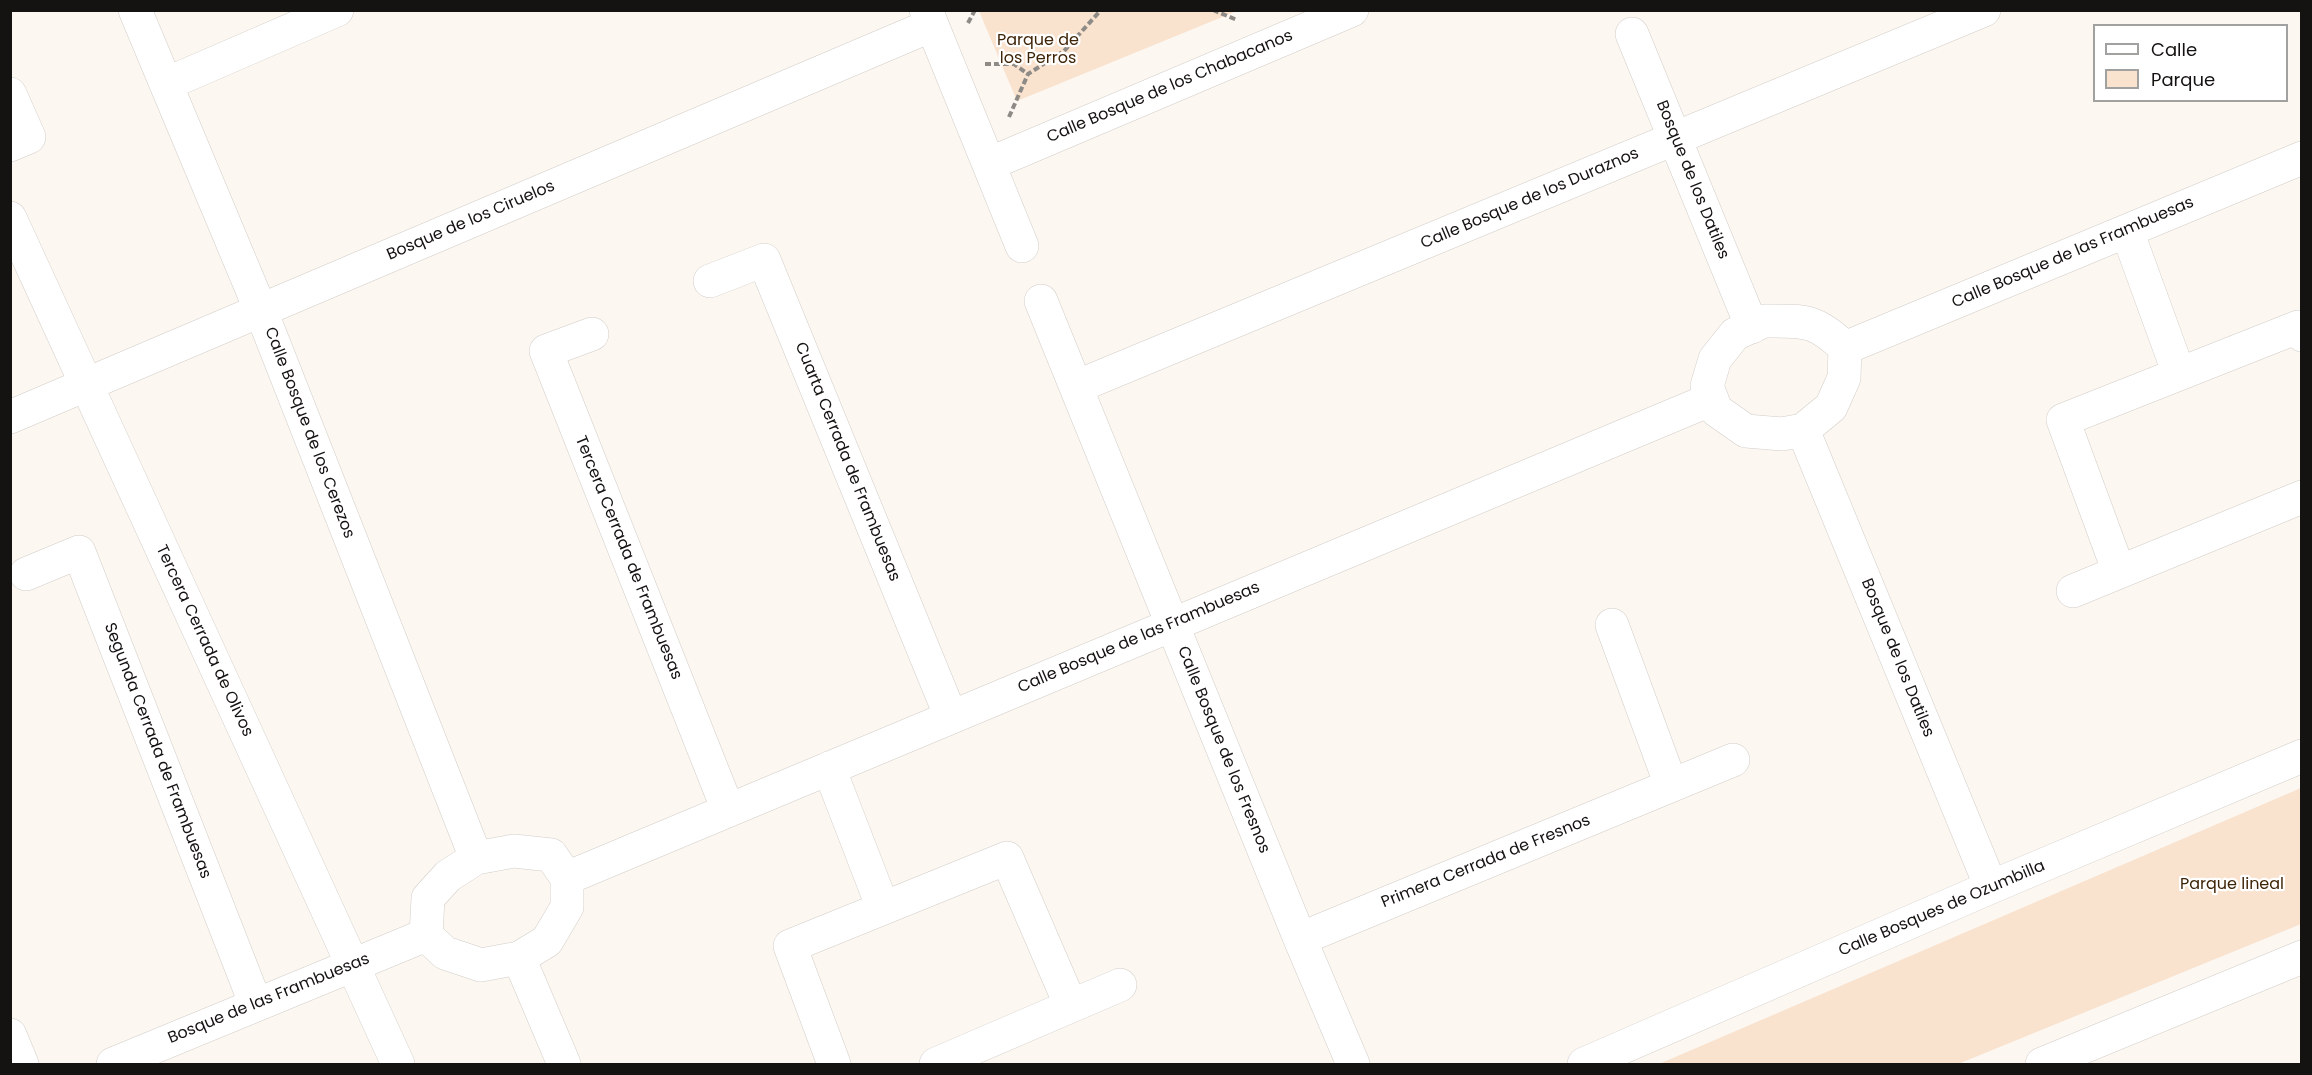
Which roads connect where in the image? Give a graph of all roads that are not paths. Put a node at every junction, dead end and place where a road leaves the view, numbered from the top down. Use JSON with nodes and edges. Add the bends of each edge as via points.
{"nodes":[{"id":1,"x":135,"y":10,"type":"edge"},
{"id":2,"x":337,"y":10,"type":"edge"},
{"id":3,"x":1352,"y":10,"type":"edge"},
{"id":4,"x":1984,"y":10,"type":"edge"},
{"id":5,"x":929,"y":18,"type":"edge"},
{"id":6,"x":1632,"y":34,"type":"dead end"},
{"id":7,"x":166,"y":84,"type":"junction"},
{"id":8,"x":10,"y":94,"type":"edge"},
{"id":9,"x":1675,"y":139,"type":"junction"},
{"id":10,"x":10,"y":145,"type":"edge"},
{"id":11,"x":2301,"y":158,"type":"edge"},
{"id":12,"x":989,"y":164,"type":"junction"},
{"id":13,"x":10,"y":218,"type":"edge"},
{"id":14,"x":2127,"y":231,"type":"junction"},
{"id":15,"x":1022,"y":246,"type":"dead end"},
{"id":16,"x":710,"y":281,"type":"dead end"},
{"id":17,"x":1041,"y":301,"type":"dead end"},
{"id":18,"x":261,"y":311,"type":"junction"},
{"id":19,"x":1752,"y":327,"type":"junction"},
{"id":20,"x":592,"y":334,"type":"dead end"},
{"id":21,"x":2301,"y":335,"type":"edge"},
{"id":22,"x":1845,"y":348,"type":"junction"},
{"id":23,"x":2179,"y":374,"type":"junction"},
{"id":24,"x":1076,"y":387,"type":"junction"},
{"id":25,"x":1712,"y":399,"type":"junction"},
{"id":26,"x":10,"y":417,"type":"edge"},
{"id":27,"x":1803,"y":430,"type":"junction"},
{"id":28,"x":2301,"y":497,"type":"edge"},
{"id":29,"x":2119,"y":572,"type":"junction"},
{"id":30,"x":26,"y":574,"type":"dead end"},
{"id":31,"x":2073,"y":591,"type":"dead end"},
{"id":32,"x":1173,"y":624,"type":"junction"},
{"id":33,"x":1612,"y":625,"type":"dead end"},
{"id":34,"x":951,"y":717,"type":"junction"},
{"id":35,"x":2301,"y":756,"type":"edge"},
{"id":36,"x":1733,"y":760,"type":"dead end"},
{"id":37,"x":829,"y":768,"type":"junction"},
{"id":38,"x":1671,"y":785,"type":"junction"},
{"id":39,"x":728,"y":810,"type":"junction"},
{"id":40,"x":476,"y":858,"type":"junction"},
{"id":41,"x":567,"y":878,"type":"junction"},
{"id":42,"x":1991,"y":887,"type":"junction"},
{"id":43,"x":883,"y":908,"type":"junction"},
{"id":44,"x":426,"y":935,"type":"junction"},
{"id":45,"x":1300,"y":939,"type":"junction"},
{"id":46,"x":2301,"y":957,"type":"edge"},
{"id":47,"x":519,"y":958,"type":"junction"},
{"id":48,"x":1120,"y":985,"type":"dead end"},
{"id":49,"x":256,"y":1005,"type":"junction"},
{"id":50,"x":1071,"y":1006,"type":"junction"},
{"id":51,"x":10,"y":1035,"type":"edge"},
{"id":52,"x":164,"y":1054,"type":"edge"},
{"id":53,"x":22,"y":1065,"type":"edge"},
{"id":54,"x":113,"y":1065,"type":"edge"},
{"id":55,"x":398,"y":1065,"type":"edge"},
{"id":56,"x":564,"y":1065,"type":"edge"},
{"id":57,"x":834,"y":1065,"type":"edge"},
{"id":58,"x":936,"y":1065,"type":"edge"},
{"id":59,"x":1353,"y":1065,"type":"edge"},
{"id":60,"x":1584,"y":1065,"type":"edge"},
{"id":61,"x":2042,"y":1065,"type":"edge"}],
"edges":[{"from":1,"to":7,"type":"street","name":"Calle Bosque de los Cerezos"},
{"from":2,"to":7,"type":"street"},
{"from":3,"to":12,"type":"street","name":"Calle Bosque de los Chabacanos"},
{"from":4,"to":9,"type":"street","name":"Calle Bosque de los Duraznos"},
{"from":5,"to":12,"type":"street"},
{"from":5,"to":18,"type":"street","name":"Bosque de los Ciruelos"},
{"from":6,"to":9,"type":"street","name":"Bosque de los Datiles"},
{"from":7,"to":18,"type":"street","name":"Calle Bosque de los Cerezos"},
{"from":8,"to":10,"type":"street","via":[[29,137]]},
{"from":9,"to":19,"type":"street","name":"Bosque de los Datiles"},
{"from":9,"to":24,"type":"street","name":"Calle Bosque de los Duraznos"},
{"from":11,"to":14,"type":"street","name":"Calle Bosque de las Frambuesas"},
{"from":12,"to":15,"type":"street"},
{"from":13,"to":55,"type":"street","name":"Tercera Cerrada de Olivos"},
{"from":14,"to":22,"type":"street","name":"Calle Bosque de las Frambuesas"},
{"from":14,"to":23,"type":"street"},
{"from":16,"to":34,"type":"street","name":"Cuarta Cerrada de Frambuesas","via":[[764,260]]},
{"from":17,"to":24,"type":"street","name":"Calle Bosque de los Fresnos"},
{"from":18,"to":26,"type":"street","name":"Bosque de los Ciruelos"},
{"from":18,"to":40,"type":"street","name":"Calle Bosque de los Cerezos"},
{"from":19,"to":22,"type":"street","via":[[1764,321],[1800,321],[1826,330]]},
{"from":19,"to":25,"type":"street","via":[[1735,334],[1715,359],[1707,386]]},
{"from":20,"to":39,"type":"street","name":"Tercera Cerrada de Frambuesas","via":[[546,351]]},
{"from":21,"to":23,"type":"street","via":[[2298,327]]},
{"from":22,"to":27,"type":"street","via":[[1844,378],[1831,407]]},
{"from":23,"to":29,"type":"street","via":[[2063,420]]},
{"from":24,"to":32,"type":"street","name":"Calle Bosque de los Fresnos"},
{"from":25,"to":27,"type":"street","via":[[1716,410],[1746,431],[1782,434]]},
{"from":25,"to":32,"type":"street","name":"Calle Bosque de las Frambuesas"},
{"from":27,"to":42,"type":"street","name":"Bosque de los Datiles"},
{"from":28,"to":29,"type":"street"},
{"from":29,"to":31,"type":"street"},
{"from":30,"to":49,"type":"street","name":"Segunda Cerrada de Frambuesas","via":[[80,552]]},
{"from":32,"to":34,"type":"street","name":"Calle Bosque de las Frambuesas"},
{"from":32,"to":45,"type":"street","name":"Calle Bosque de los Fresnos"},
{"from":33,"to":38,"type":"street"},
{"from":34,"to":37,"type":"street","name":"Calle Bosque de las Frambuesas"},
{"from":35,"to":42,"type":"street","name":"Calle Bosques de Ozumbilla"},
{"from":36,"to":38,"type":"street","name":"Primera Cerrada de Fresnos"},
{"from":37,"to":39,"type":"street","name":"Calle Bosque de las Frambuesas"},
{"from":37,"to":43,"type":"street"},
{"from":38,"to":45,"type":"street","name":"Primera Cerrada de Fresnos"},
{"from":39,"to":41,"type":"street","name":"Calle Bosque de las Frambuesas"},
{"from":40,"to":41,"type":"street","via":[[514,851],[551,855]]},
{"from":40,"to":44,"type":"street","via":[[448,876],[429,898]]},
{"from":41,"to":47,"type":"street","via":[[567,907],[548,941]]},
{"from":42,"to":60,"type":"street","name":"Calle Bosques de Ozumbilla"},
{"from":43,"to":50,"type":"street","via":[[1007,858]]},
{"from":43,"to":57,"type":"street","via":[[790,946]]},
{"from":44,"to":47,"type":"street","via":[[445,953],[481,965]]},
{"from":44,"to":49,"type":"street","name":"Bosque de las Frambuesas"},
{"from":45,"to":59,"type":"street","name":"Calle Bosque de los Fresnos"},
{"from":46,"to":61,"type":"street"},
{"from":47,"to":56,"type":"street"},
{"from":48,"to":50,"type":"street"},
{"from":49,"to":52,"type":"street","name":"Bosque de las Frambuesas"},
{"from":50,"to":58,"type":"street"},
{"from":51,"to":53,"type":"street"},
{"from":52,"to":54,"type":"street","name":"Bosque de las Frambuesas"}]}
